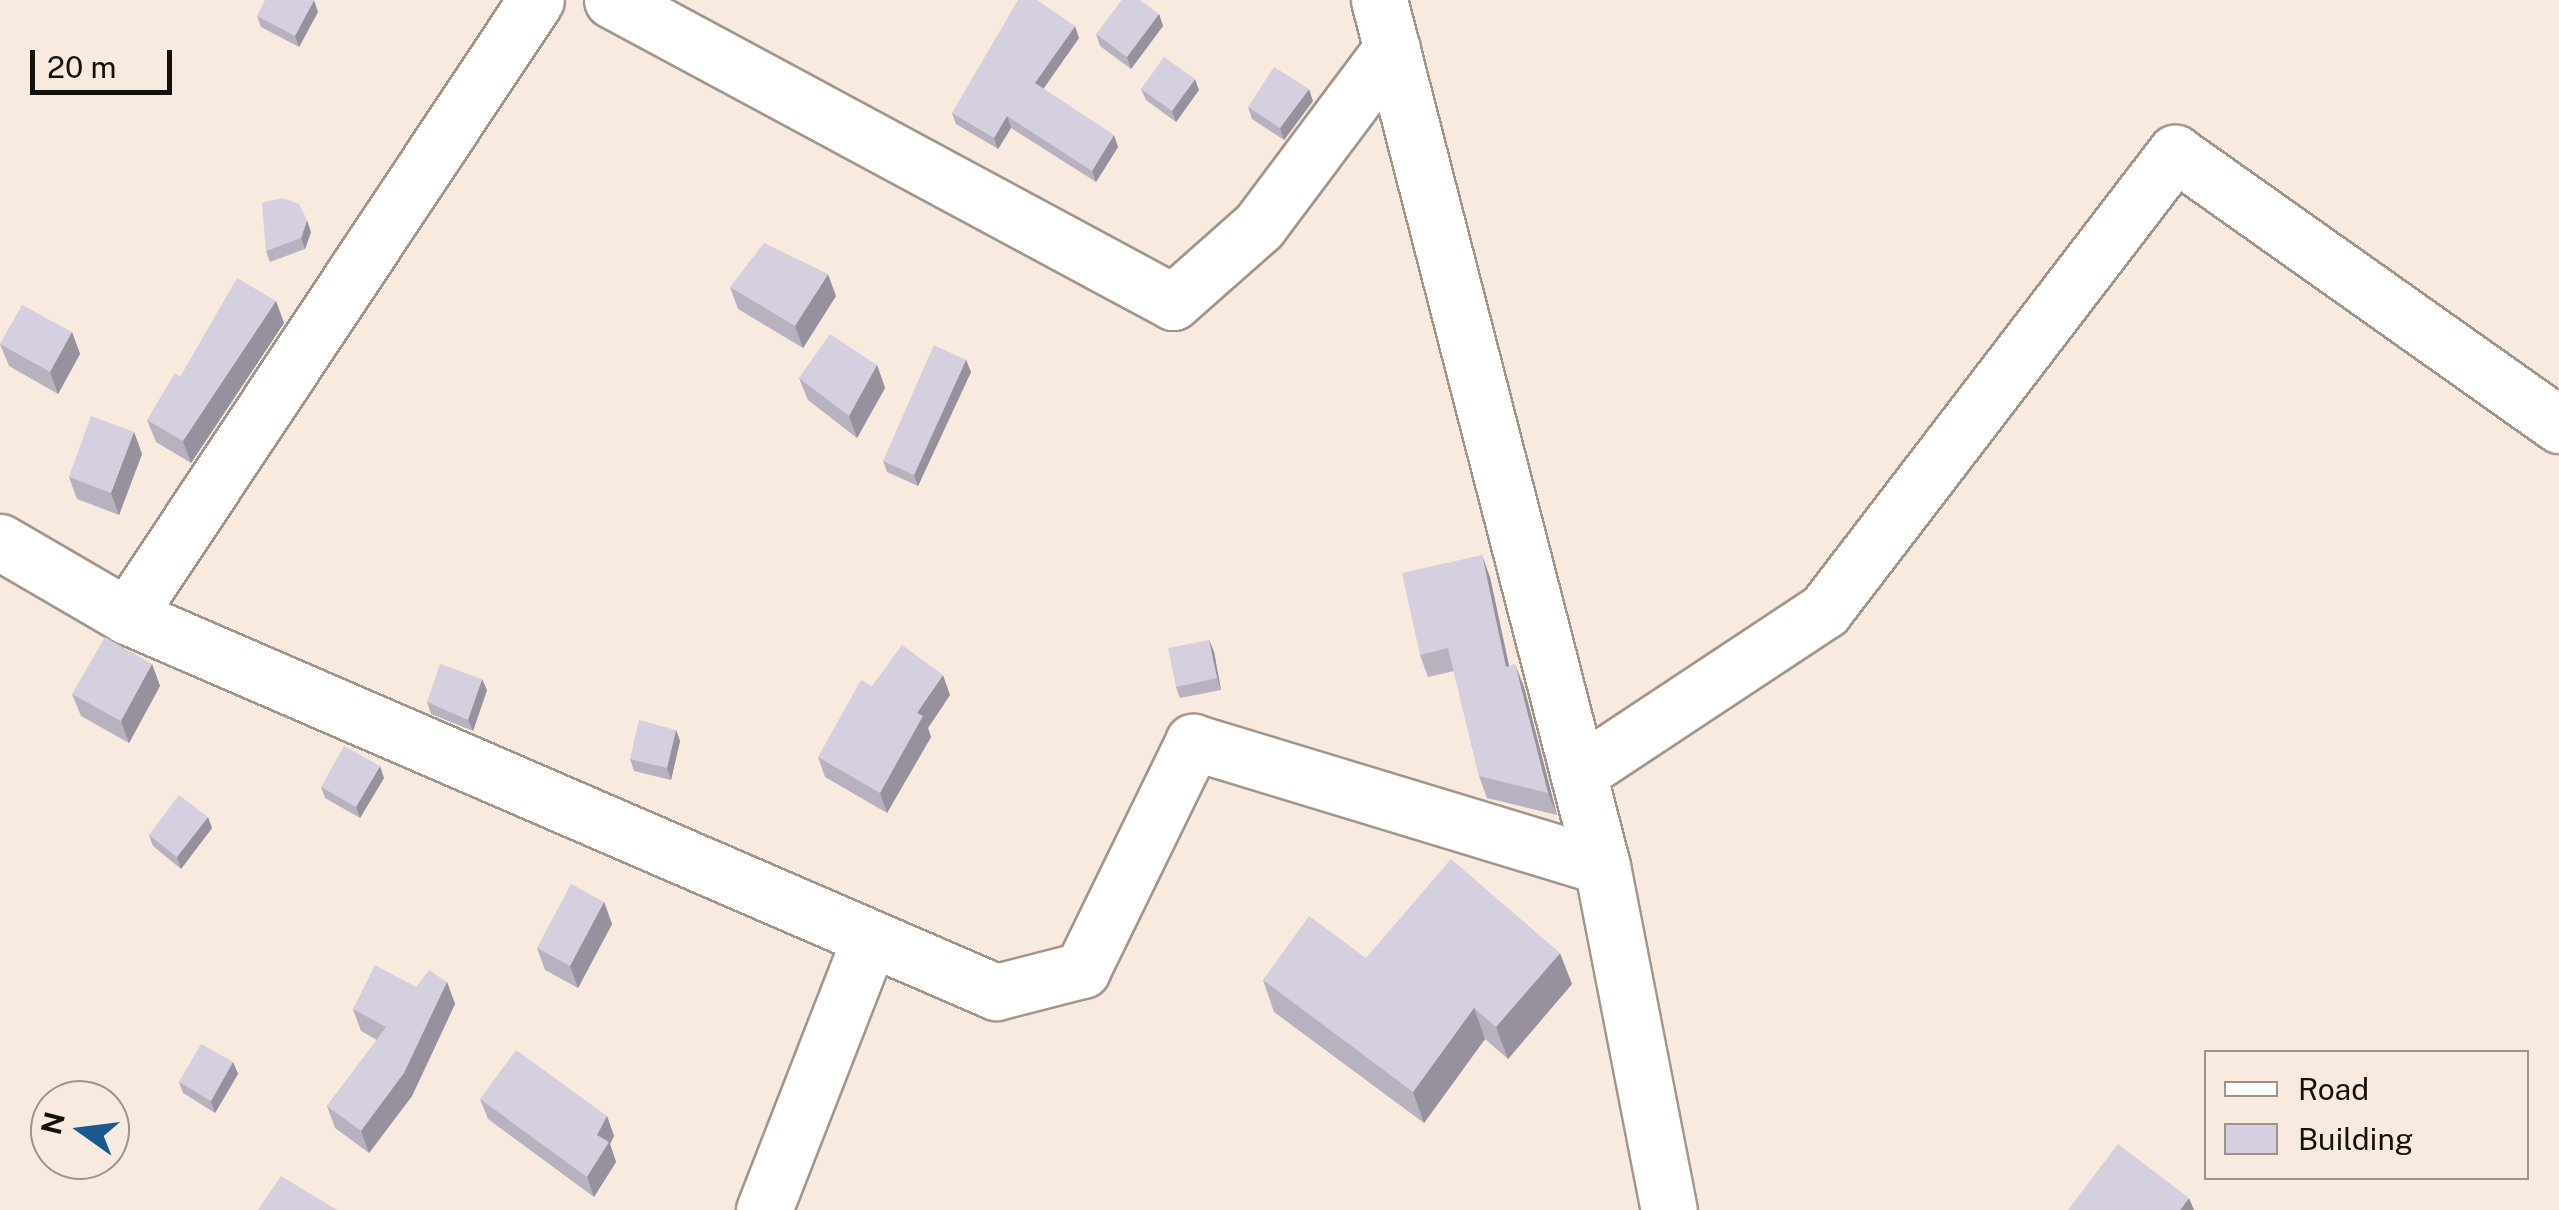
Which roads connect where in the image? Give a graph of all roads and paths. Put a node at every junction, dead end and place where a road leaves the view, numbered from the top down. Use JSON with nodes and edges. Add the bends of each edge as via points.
{"nodes":[{"id":1,"x":536,"y":0,"type":"edge"},
{"id":2,"x":612,"y":0,"type":"edge"},
{"id":3,"x":1386,"y":24,"type":"edge"},
{"id":4,"x":2559,"y":425,"type":"edge"},
{"id":5,"x":0,"y":542,"type":"edge"},
{"id":6,"x":128,"y":616,"type":"junction"},
{"id":7,"x":1579,"y":773,"type":"junction"},
{"id":8,"x":1602,"y":866,"type":"junction"},
{"id":9,"x":869,"y":941,"type":"junction"},
{"id":10,"x":764,"y":1210,"type":"edge"},
{"id":11,"x":1670,"y":1210,"type":"edge"}],
"edges":[{"from":1,"to":6,"type":"street"},
{"from":2,"to":3,"type":"street","via":[[1173,302],[1259,226]]},
{"from":3,"to":7,"type":"street"},
{"from":4,"to":7,"type":"street","via":[[2175,153],[1825,610]]},
{"from":5,"to":6,"type":"street"},
{"from":6,"to":9,"type":"street"},
{"from":7,"to":8,"type":"street"},
{"from":8,"to":9,"type":"street","via":[[1193,742],[1082,970],[996,992]]},
{"from":8,"to":11,"type":"street"},
{"from":9,"to":10,"type":"street"}]}
